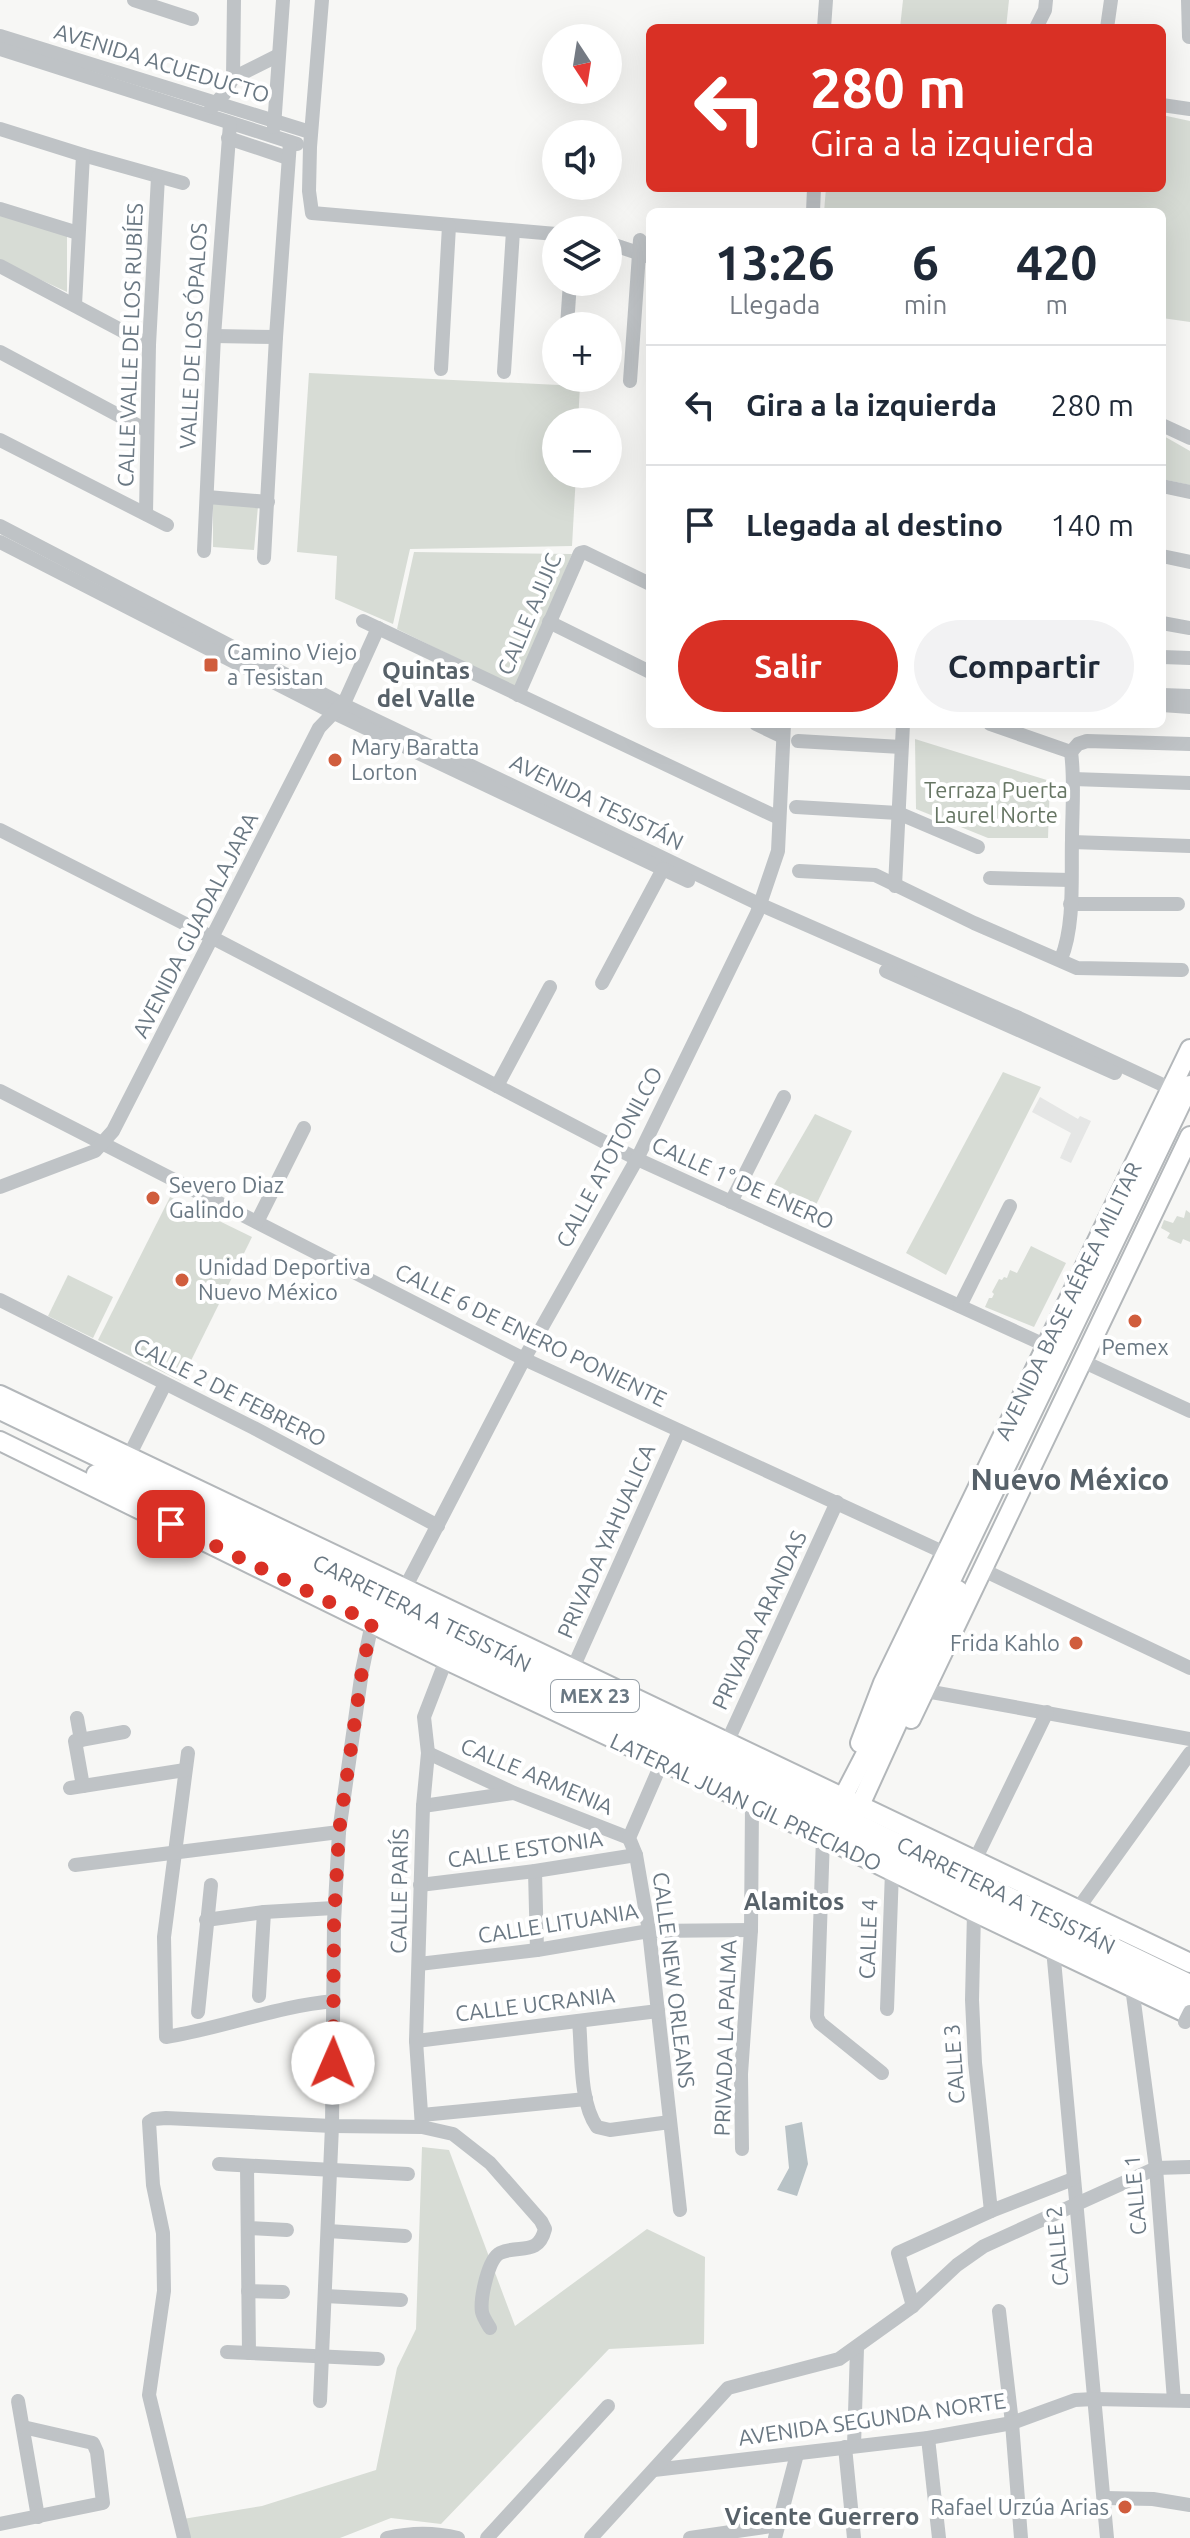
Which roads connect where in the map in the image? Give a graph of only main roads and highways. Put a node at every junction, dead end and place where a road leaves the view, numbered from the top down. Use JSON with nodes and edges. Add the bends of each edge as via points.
{"nodes":[{"id":1,"x":1190,"y":1049,"type":"edge"},
{"id":2,"x":1183,"y":1099,"type":"edge"},
{"id":3,"x":1190,"y":1136,"type":"edge"},
{"id":4,"x":0,"y":1395,"type":"edge"},
{"id":5,"x":0,"y":1410,"type":"edge"},
{"id":6,"x":0,"y":1427,"type":"edge"},
{"id":7,"x":0,"y":1441,"type":"edge"},
{"id":8,"x":308,"y":1550,"type":"junction"},
{"id":9,"x":724,"y":1749,"type":"junction"},
{"id":10,"x":853,"y":1775,"type":"junction"},
{"id":11,"x":833,"y":1818,"type":"junction"},
{"id":12,"x":854,"y":1819,"type":"junction"},
{"id":13,"x":1190,"y":1963,"type":"edge"},
{"id":14,"x":1190,"y":1984,"type":"edge"},
{"id":15,"x":1190,"y":1998,"type":"edge"},
{"id":16,"x":1188,"y":2017,"type":"edge"}],
"edges":[{"from":1,"to":2,"type":"main road","name":"AVENIDA BASE AÉREA MILITAR"},
{"from":2,"to":10,"type":"main road","name":"AVENIDA BASE AÉREA MILITAR"},
{"from":2,"to":10,"type":"main road","name":"AVENIDA BASE AÉREA MILITAR","via":[[1047,1346],[945,1553],[883,1683]]},
{"from":2,"to":12,"type":"main road","name":"AVENIDA BASE AÉREA MILITAR"},
{"from":3,"to":12,"type":"main road","name":"AVENIDA BASE AÉREA MILITAR","via":[[926,1691]]},
{"from":4,"to":8,"type":"main road","name":"LATERAL JUAN GIL PRECIADO"},
{"from":5,"to":8,"type":"main road","name":"CARRETERA A TESISTÁN","number":"MEX 23"},
{"from":6,"to":11,"type":"main road","name":"CARRETERA A TESISTÁN","number":"MEX 23"},
{"from":7,"to":11,"type":"main road","name":"LATERAL JUAN GIL PRECIADO","via":[[752,1805]]},
{"from":8,"to":9,"type":"main road","name":"CARRETERA A TESISTÁN","number":"MEX 23"},
{"from":8,"to":9,"type":"main road","name":"LATERAL JUAN GIL PRECIADO","via":[[405,1588],[573,1668]]},
{"from":9,"to":11,"type":"main road","name":"LATERAL JUAN GIL PRECIADO"},
{"from":10,"to":11,"type":"main road","name":"AVENIDA BASE AÉREA MILITAR"},
{"from":11,"to":12,"type":"main road","name":"LATERAL JUAN GIL PRECIADO"},
{"from":11,"to":12,"type":"main road","name":"LATERAL JUAN GIL PRECIADO"},
{"from":12,"to":13,"type":"main road","name":"LATERAL JUAN GIL PRECIADO","via":[[975,1860]]},
{"from":12,"to":14,"type":"main road","name":"CARRETERA A TESISTÁN"},
{"from":12,"to":15,"type":"main road","name":"CARRETERA A TESISTÁN"},
{"from":12,"to":16,"type":"main road","name":"LATERAL JUAN GIL PRECIADO","via":[[892,1871]]}]}
